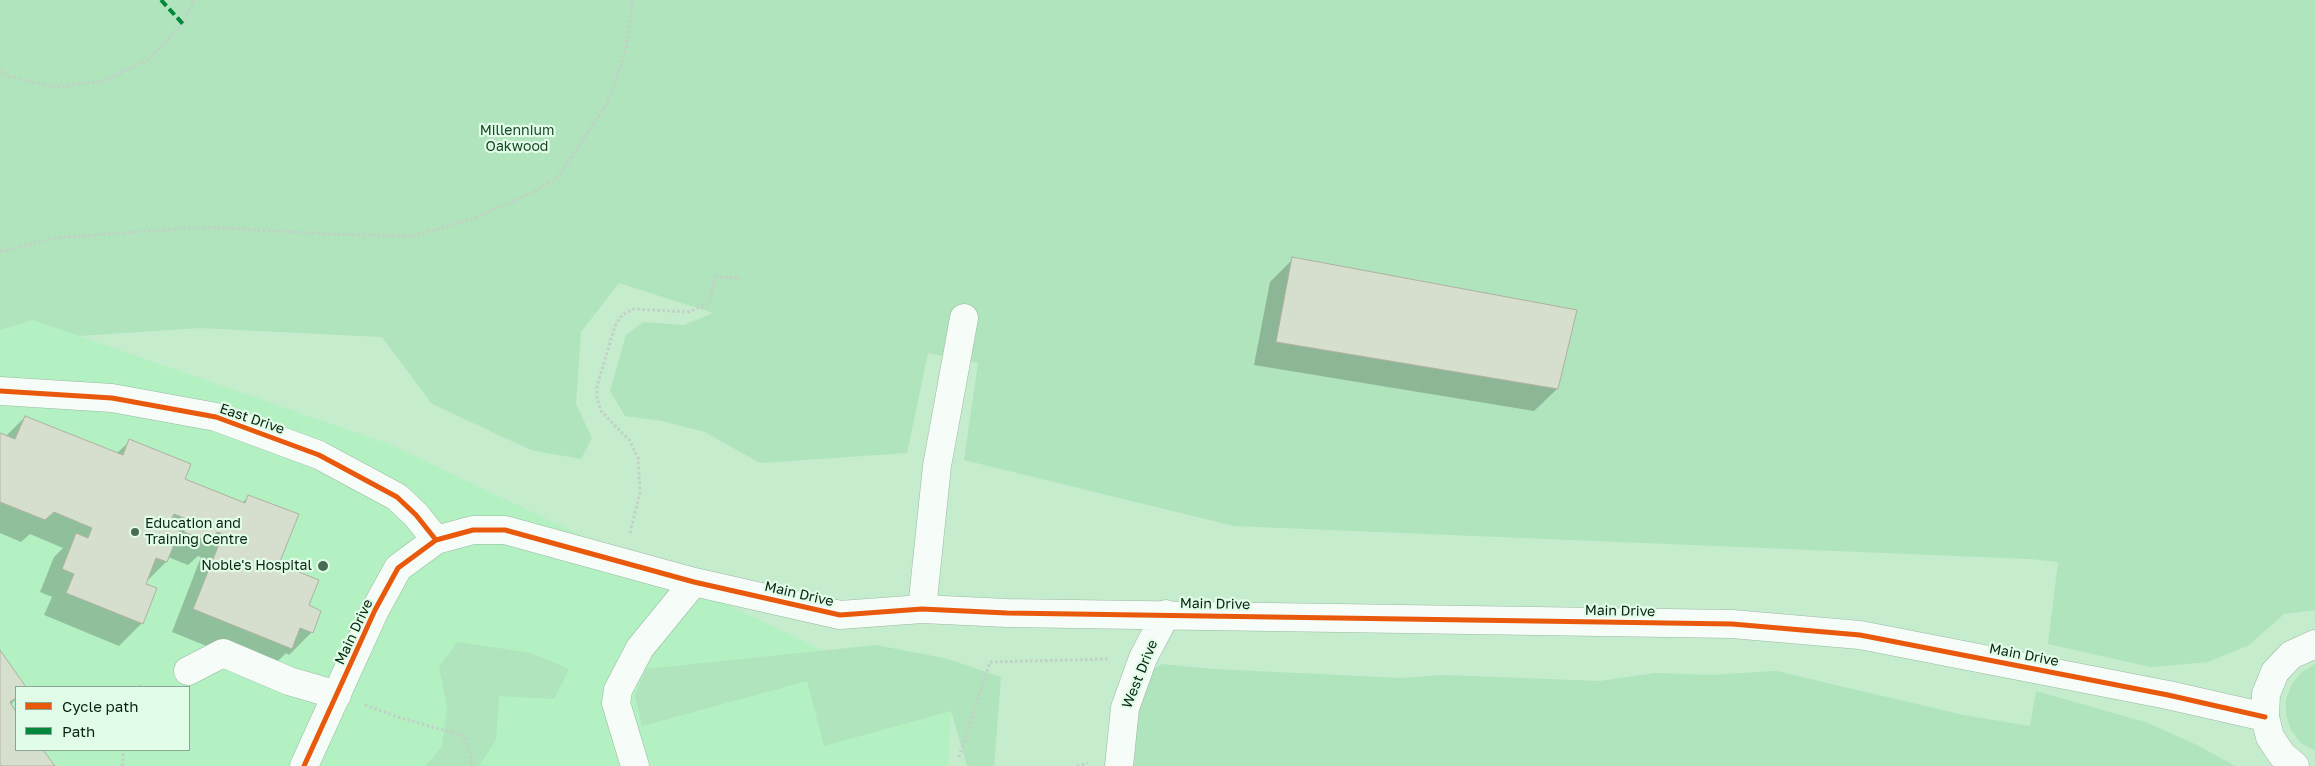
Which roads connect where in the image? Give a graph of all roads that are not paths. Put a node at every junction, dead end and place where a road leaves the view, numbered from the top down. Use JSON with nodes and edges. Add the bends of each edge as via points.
{"nodes":[{"id":1,"x":964,"y":318,"type":"dead end"},
{"id":2,"x":0,"y":391,"type":"edge"},
{"id":3,"x":436,"y":540,"type":"junction"},
{"id":4,"x":694,"y":582,"type":"junction"},
{"id":5,"x":922,"y":609,"type":"junction"},
{"id":6,"x":1166,"y":614,"type":"junction"},
{"id":7,"x":2315,"y":644,"type":"edge"},
{"id":8,"x":188,"y":671,"type":"dead end"},
{"id":9,"x":348,"y":699,"type":"junction"},
{"id":10,"x":2265,"y":717,"type":"junction"},
{"id":11,"x":304,"y":766,"type":"edge"},
{"id":12,"x":635,"y":766,"type":"edge"},
{"id":13,"x":1119,"y":766,"type":"edge"},
{"id":14,"x":2295,"y":766,"type":"edge"}],
"edges":[{"from":1,"to":5,"type":"street","via":[[937,466]]},
{"from":2,"to":3,"type":"street","name":"East Drive","via":[[112,398],[216,418],[320,454],[397,497]]},
{"from":3,"to":4,"type":"street","name":"Main Drive","via":[[472,530],[505,530]]},
{"from":3,"to":9,"type":"street","name":"Main Drive","via":[[398,568],[375,610]]},
{"from":4,"to":5,"type":"street","name":"Main Drive","via":[[840,615]]},
{"from":4,"to":12,"type":"street","via":[[640,648],[618,690],[616,703]]},
{"from":5,"to":6,"type":"street","name":"Main Drive"},
{"from":6,"to":10,"type":"street","name":"Main Drive","via":[[1732,624],[1860,635]]},
{"from":6,"to":13,"type":"street","name":"West Drive","via":[[1143,658],[1124,708]]},
{"from":7,"to":10,"type":"street","via":[[2291,655],[2275,672],[2266,694]]},
{"from":8,"to":9,"type":"street","via":[[223,653],[289,681]]},
{"from":9,"to":11,"type":"street","name":"Main Drive"},
{"from":10,"to":14,"type":"street","via":[[2270,738]]}]}
